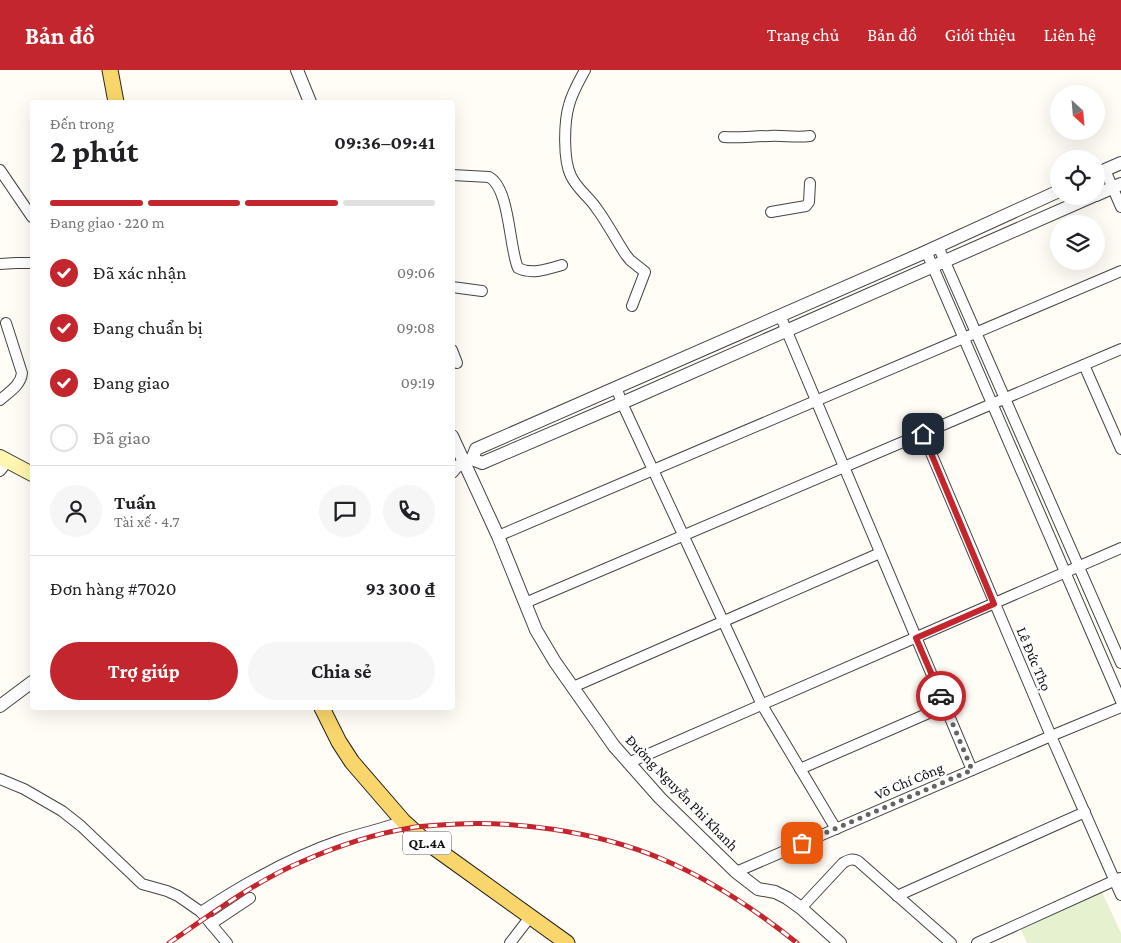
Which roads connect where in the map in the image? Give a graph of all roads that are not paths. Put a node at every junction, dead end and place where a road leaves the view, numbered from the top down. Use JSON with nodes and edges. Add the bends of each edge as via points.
{"nodes":[{"id":1,"x":110,"y":70,"type":"edge"},
{"id":2,"x":297,"y":70,"type":"edge"},
{"id":3,"x":584,"y":70,"type":"edge"},
{"id":4,"x":116,"y":100,"type":"edge"},
{"id":5,"x":309,"y":100,"type":"edge"},
{"id":6,"x":810,"y":136,"type":"dead end"},
{"id":7,"x":724,"y":137,"type":"dead end"},
{"id":8,"x":1121,"y":163,"type":"edge"},
{"id":9,"x":0,"y":170,"type":"edge"},
{"id":10,"x":1105,"y":170,"type":"edge"},
{"id":11,"x":455,"y":175,"type":"edge"},
{"id":12,"x":1105,"y":176,"type":"edge"},
{"id":13,"x":810,"y":183,"type":"dead end"},
{"id":14,"x":1117,"y":186,"type":"edge"},
{"id":15,"x":1105,"y":191,"type":"edge"},
{"id":16,"x":1050,"y":195,"type":"edge"},
{"id":17,"x":1074,"y":205,"type":"edge"},
{"id":18,"x":1121,"y":207,"type":"edge"},
{"id":19,"x":771,"y":212,"type":"dead end"},
{"id":20,"x":30,"y":214,"type":"edge"},
{"id":21,"x":938,"y":246,"type":"junction"},
{"id":22,"x":926,"y":251,"type":"junction"},
{"id":23,"x":945,"y":261,"type":"junction"},
{"id":24,"x":0,"y":264,"type":"edge"},
{"id":25,"x":30,"y":264,"type":"edge"},
{"id":26,"x":562,"y":265,"type":"dead end"},
{"id":27,"x":932,"y":266,"type":"junction"},
{"id":28,"x":1121,"y":271,"type":"edge"},
{"id":29,"x":455,"y":287,"type":"edge"},
{"id":30,"x":482,"y":291,"type":"dead end"},
{"id":31,"x":632,"y":306,"type":"dead end"},
{"id":32,"x":780,"y":315,"type":"junction"},
{"id":33,"x":6,"y":323,"type":"dead end"},
{"id":34,"x":787,"y":330,"type":"junction"},
{"id":35,"x":976,"y":333,"type":"junction"},
{"id":36,"x":964,"y":338,"type":"junction"},
{"id":37,"x":1121,"y":349,"type":"edge"},
{"id":38,"x":455,"y":358,"type":"edge"},
{"id":39,"x":457,"y":363,"type":"dead end"},
{"id":40,"x":1084,"y":365,"type":"junction"},
{"id":41,"x":616,"y":387,"type":"junction"},
{"id":42,"x":1006,"y":399,"type":"junction"},
{"id":43,"x":0,"y":400,"type":"edge"},
{"id":44,"x":816,"y":400,"type":"junction"},
{"id":45,"x":622,"y":403,"type":"junction"},
{"id":46,"x":992,"y":404,"type":"junction"},
{"id":47,"x":923,"y":434,"type":"junction"},
{"id":48,"x":455,"y":449,"type":"edge"},
{"id":49,"x":1121,"y":449,"type":"edge"},
{"id":50,"x":3,"y":463,"type":"edge"},
{"id":51,"x":459,"y":466,"type":"edge"},
{"id":52,"x":844,"y":467,"type":"junction"},
{"id":53,"x":653,"y":470,"type":"junction"},
{"id":54,"x":30,"y":473,"type":"edge"},
{"id":55,"x":498,"y":536,"type":"junction"},
{"id":56,"x":683,"y":536,"type":"junction"},
{"id":57,"x":1121,"y":548,"type":"edge"},
{"id":58,"x":880,"y":553,"type":"junction"},
{"id":59,"x":1079,"y":566,"type":"junction"},
{"id":60,"x":1066,"y":572,"type":"junction"},
{"id":61,"x":525,"y":603,"type":"junction"},
{"id":62,"x":994,"y":604,"type":"junction"},
{"id":63,"x":723,"y":622,"type":"junction"},
{"id":64,"x":916,"y":638,"type":"junction"},
{"id":65,"x":1121,"y":663,"type":"edge"},
{"id":66,"x":30,"y":684,"type":"edge"},
{"id":67,"x":573,"y":687,"type":"junction"},
{"id":68,"x":1121,"y":701,"type":"edge"},
{"id":69,"x":762,"y":705,"type":"junction"},
{"id":70,"x":0,"y":706,"type":"edge"},
{"id":71,"x":945,"y":706,"type":"junction"},
{"id":72,"x":1121,"y":707,"type":"edge"},
{"id":73,"x":323,"y":710,"type":"edge"},
{"id":74,"x":1051,"y":736,"type":"junction"},
{"id":75,"x":628,"y":763,"type":"junction"},
{"id":76,"x":800,"y":769,"type":"junction"},
{"id":77,"x":972,"y":770,"type":"junction"},
{"id":78,"x":0,"y":779,"type":"edge"},
{"id":79,"x":1085,"y":812,"type":"junction"},
{"id":80,"x":404,"y":821,"type":"junction"},
{"id":81,"x":836,"y":829,"type":"junction"},
{"id":82,"x":736,"y":872,"type":"junction"},
{"id":83,"x":1118,"y":879,"type":"edge"},
{"id":84,"x":1121,"y":895,"type":"edge"},
{"id":85,"x":897,"y":896,"type":"junction"},
{"id":86,"x":250,"y":898,"type":"dead end"},
{"id":87,"x":801,"y":908,"type":"junction"},
{"id":88,"x":201,"y":912,"type":"junction"},
{"id":89,"x":530,"y":917,"type":"junction"},
{"id":90,"x":211,"y":924,"type":"junction"},
{"id":91,"x":227,"y":943,"type":"edge"},
{"id":92,"x":510,"y":943,"type":"edge"},
{"id":93,"x":567,"y":943,"type":"edge"},
{"id":94,"x":840,"y":943,"type":"edge"},
{"id":95,"x":951,"y":943,"type":"edge"},
{"id":96,"x":977,"y":943,"type":"edge"}],
"edges":[{"from":1,"to":4,"type":"main road"},
{"from":2,"to":5,"type":"street"},
{"from":3,"to":31,"type":"street","via":[[567,116],[568,167],[630,260],[645,272]]},
{"from":6,"to":7,"type":"street"},
{"from":8,"to":10,"type":"street"},
{"from":9,"to":20,"type":"street"},
{"from":11,"to":26,"type":"street","via":[[489,177],[496,184],[507,212],[518,268],[534,271]]},
{"from":12,"to":14,"type":"street"},
{"from":13,"to":19,"type":"street","via":[[806,206]]},
{"from":14,"to":15,"type":"street"},
{"from":14,"to":18,"type":"street"},
{"from":16,"to":21,"type":"street"},
{"from":17,"to":23,"type":"street"},
{"from":21,"to":22,"type":"street"},
{"from":21,"to":23,"type":"street"},
{"from":22,"to":27,"type":"street"},
{"from":22,"to":32,"type":"street"},
{"from":23,"to":27,"type":"street"},
{"from":23,"to":35,"type":"street"},
{"from":24,"to":25,"type":"street"},
{"from":27,"to":34,"type":"street"},
{"from":27,"to":36,"type":"street"},
{"from":28,"to":35,"type":"street"},
{"from":29,"to":30,"type":"street"},
{"from":32,"to":34,"type":"street"},
{"from":32,"to":41,"type":"street"},
{"from":33,"to":43,"type":"street","via":[[22,376],[19,383]]},
{"from":34,"to":44,"type":"street"},
{"from":34,"to":45,"type":"street"},
{"from":35,"to":36,"type":"street"},
{"from":35,"to":42,"type":"street"},
{"from":36,"to":44,"type":"street"},
{"from":36,"to":46,"type":"street"},
{"from":37,"to":40,"type":"street"},
{"from":38,"to":39,"type":"street"},
{"from":40,"to":42,"type":"street"},
{"from":40,"to":49,"type":"street"},
{"from":41,"to":45,"type":"street"},
{"from":41,"to":51,"type":"street","via":[[476,449]]},
{"from":42,"to":46,"type":"street"},
{"from":42,"to":59,"type":"street"},
{"from":44,"to":52,"type":"street"},
{"from":44,"to":53,"type":"street"},
{"from":45,"to":51,"type":"street","via":[[482,463]]},
{"from":45,"to":53,"type":"street"},
{"from":46,"to":47,"type":"street"},
{"from":46,"to":60,"type":"street"},
{"from":47,"to":52,"type":"street"},
{"from":47,"to":62,"type":"street","name":"Lê Đức Thọ"},
{"from":48,"to":51,"type":"street","name":"Đường Nguyễn Phi Khanh"},
{"from":50,"to":54,"type":"main road"},
{"from":51,"to":55,"type":"street","name":"Đường Nguyễn Phi Khanh"},
{"from":52,"to":56,"type":"street"},
{"from":52,"to":58,"type":"street"},
{"from":53,"to":55,"type":"street"},
{"from":53,"to":56,"type":"street"},
{"from":55,"to":61,"type":"street","name":"Đường Nguyễn Phi Khanh"},
{"from":56,"to":61,"type":"street"},
{"from":56,"to":63,"type":"street"},
{"from":57,"to":59,"type":"street"},
{"from":58,"to":63,"type":"street"},
{"from":58,"to":64,"type":"street"},
{"from":59,"to":60,"type":"street"},
{"from":59,"to":65,"type":"street"},
{"from":60,"to":62,"type":"street"},
{"from":60,"to":68,"type":"street"},
{"from":61,"to":67,"type":"street","name":"Đường Nguyễn Phi Khanh","via":[[542,641]]},
{"from":62,"to":64,"type":"street"},
{"from":62,"to":74,"type":"street","name":"Lê Đức Thọ"},
{"from":63,"to":67,"type":"street"},
{"from":63,"to":69,"type":"street"},
{"from":64,"to":69,"type":"street"},
{"from":64,"to":71,"type":"street"},
{"from":66,"to":70,"type":"street"},
{"from":67,"to":75,"type":"street","name":"Đường Nguyễn Phi Khanh"},
{"from":69,"to":75,"type":"street"},
{"from":69,"to":76,"type":"street"},
{"from":71,"to":76,"type":"street"},
{"from":71,"to":77,"type":"street"},
{"from":72,"to":74,"type":"street","name":"Võ Chí Công"},
{"from":73,"to":80,"type":"main road","number":"QL.4A","via":[[352,762]]},
{"from":74,"to":77,"type":"street","name":"Võ Chí Công"},
{"from":74,"to":79,"type":"street","name":"Lê Đức Thọ"},
{"from":75,"to":82,"type":"street","name":"Đường Nguyễn Phi Khanh","via":[[673,812]]},
{"from":76,"to":81,"type":"street"},
{"from":77,"to":81,"type":"street","name":"Võ Chí Công"},
{"from":78,"to":88,"type":"street","via":[[24,789],[72,819],[142,884],[178,896]]},
{"from":79,"to":83,"type":"street","name":"Lê Đức Thọ"},
{"from":79,"to":85,"type":"street"},
{"from":80,"to":88,"type":"street","via":[[341,840],[288,862]]},
{"from":80,"to":89,"type":"main road","number":"QL.4A","via":[[425,841]]},
{"from":81,"to":82,"type":"street","name":"Võ Chí Công"},
{"from":82,"to":87,"type":"street","name":"Đường Nguyễn Phi Khanh","via":[[755,887],[780,894]]},
{"from":83,"to":84,"type":"street","name":"Lê Đức Thọ"},
{"from":83,"to":96,"type":"street"},
{"from":85,"to":87,"type":"street","via":[[858,861],[850,859]]},
{"from":85,"to":95,"type":"street"},
{"from":86,"to":90,"type":"street"},
{"from":87,"to":94,"type":"street","name":"Đường Nguyễn Phi Khanh"},
{"from":88,"to":90,"type":"street"},
{"from":89,"to":92,"type":"street"},
{"from":89,"to":93,"type":"main road","number":"QL.4A"},
{"from":90,"to":91,"type":"street"}]}
